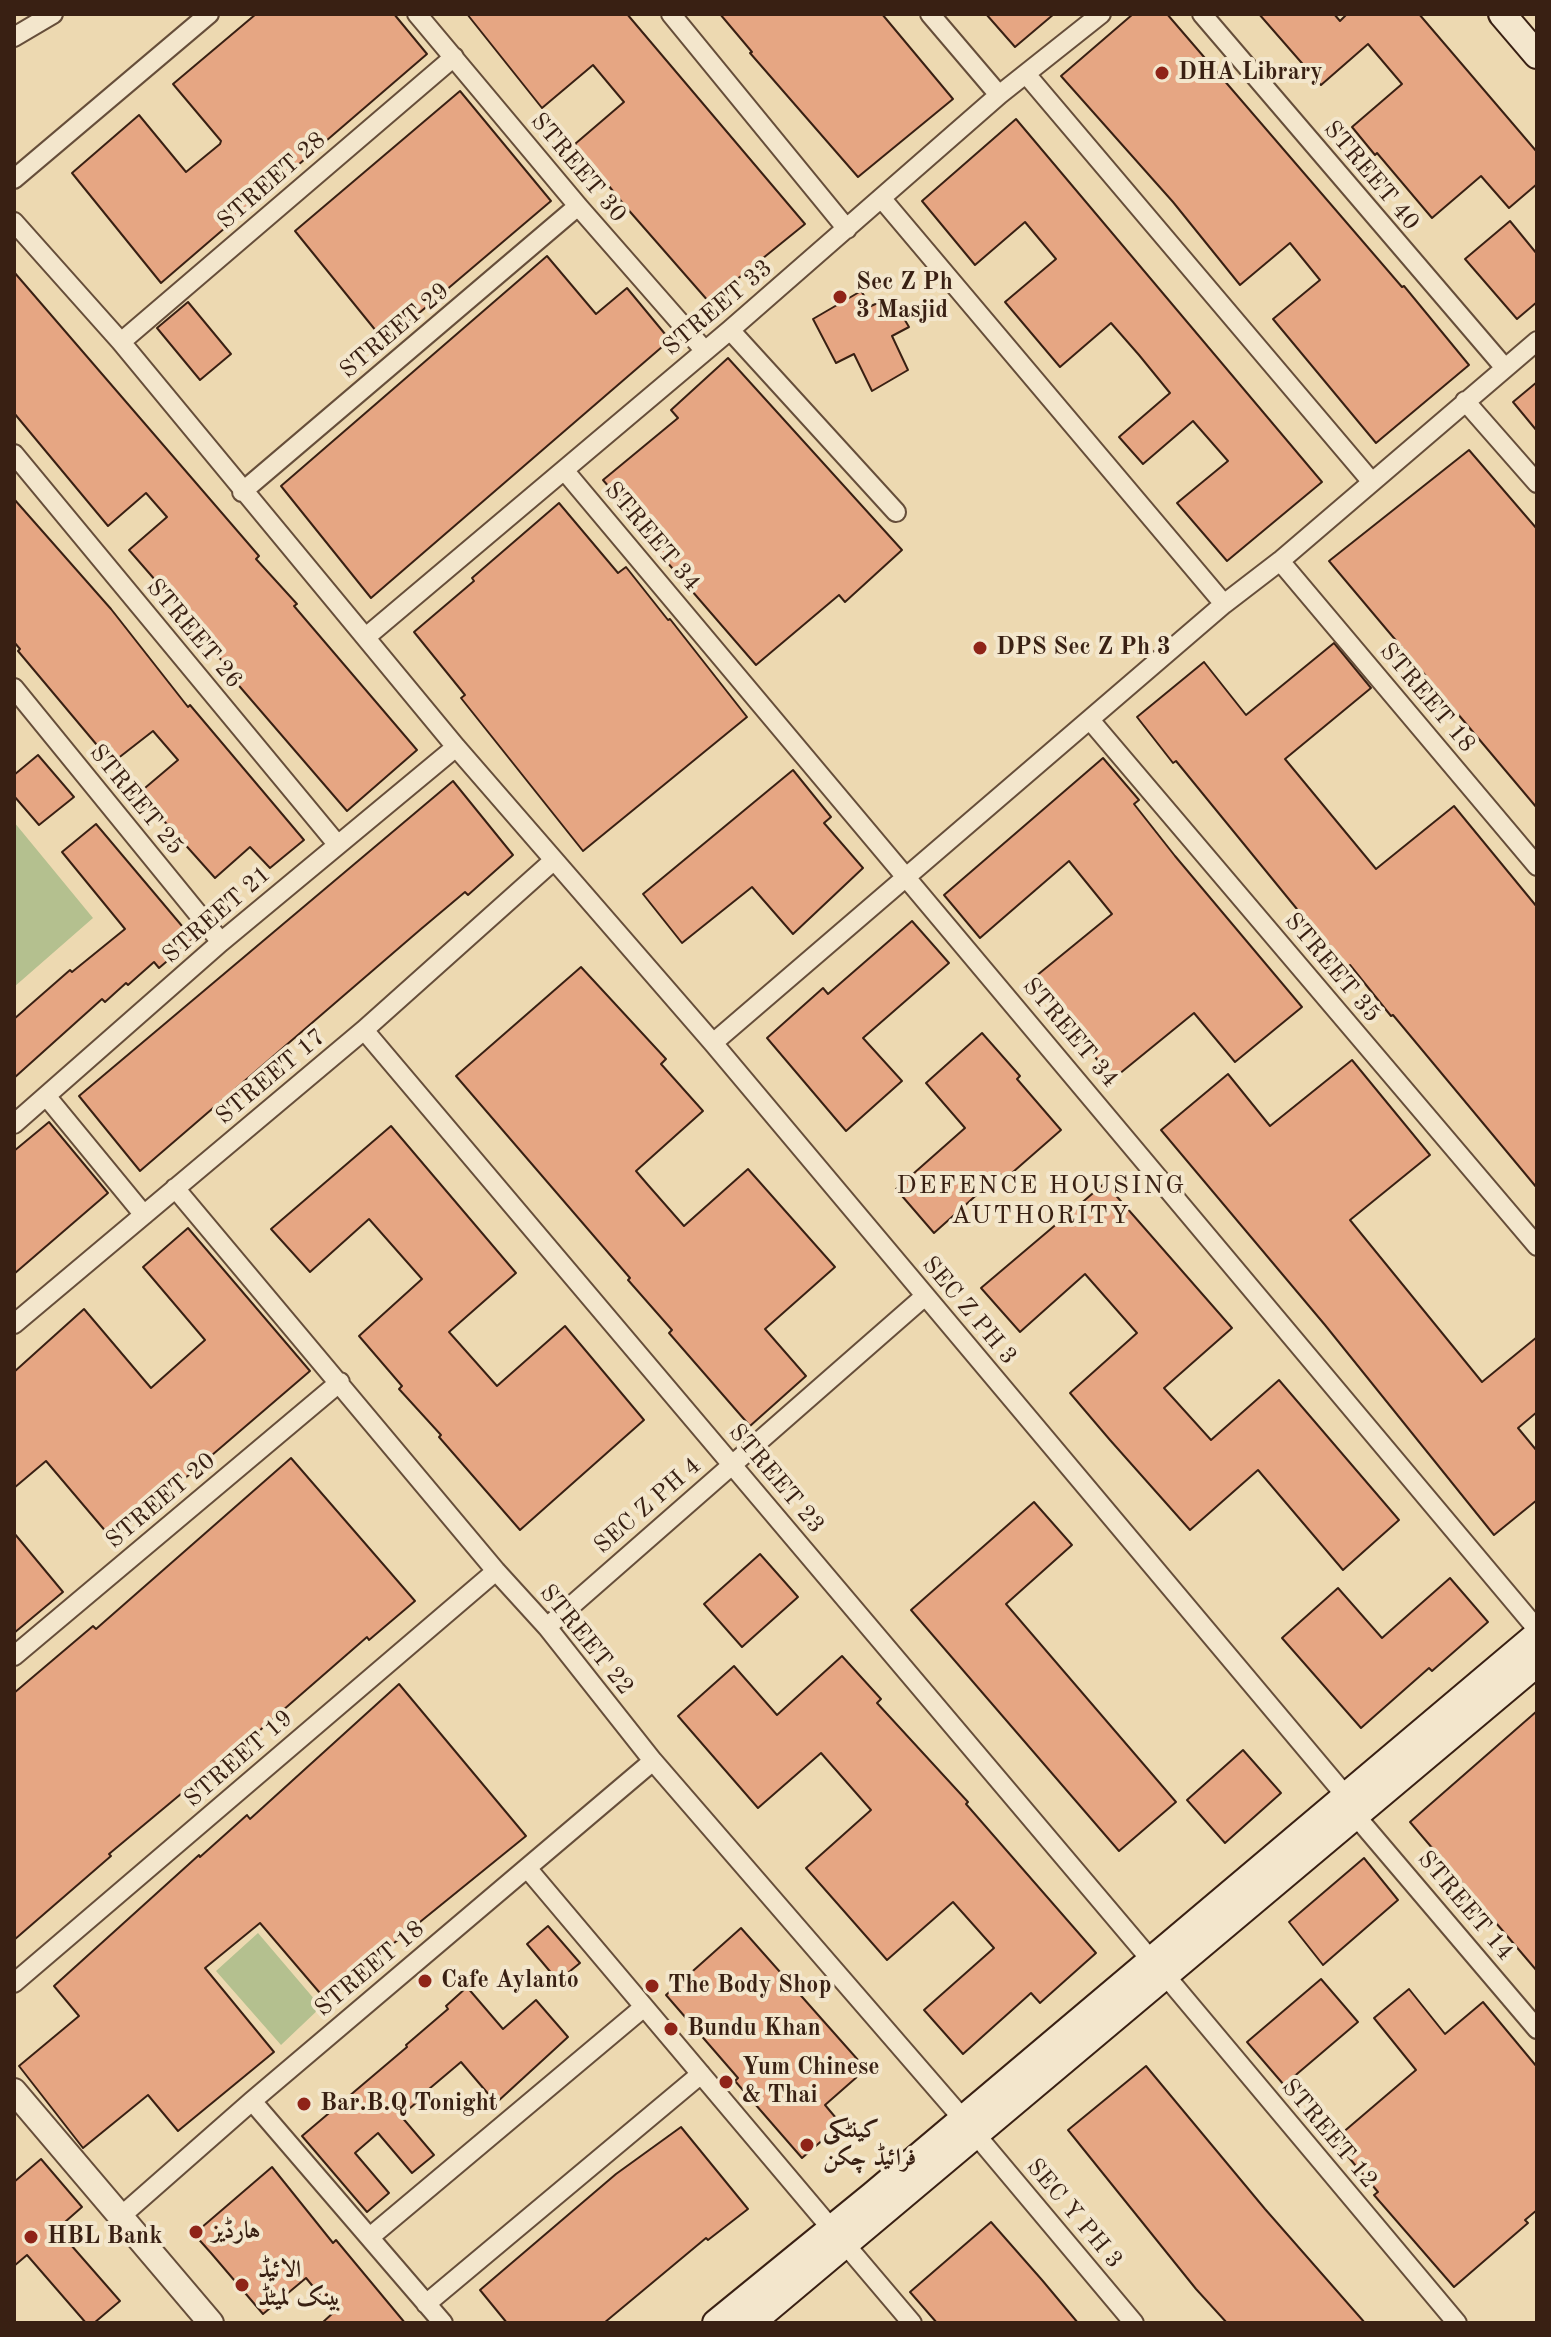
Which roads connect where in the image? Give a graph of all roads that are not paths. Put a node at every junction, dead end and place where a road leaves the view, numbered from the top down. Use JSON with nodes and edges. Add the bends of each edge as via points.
{"nodes":[{"id":1,"x":53,"y":14,"type":"edge"},
{"id":2,"x":209,"y":14,"type":"edge"},
{"id":3,"x":417,"y":14,"type":"edge"},
{"id":4,"x":671,"y":14,"type":"edge"},
{"id":5,"x":930,"y":14,"type":"edge"},
{"id":6,"x":1101,"y":14,"type":"edge"},
{"id":7,"x":1202,"y":14,"type":"edge"},
{"id":8,"x":1502,"y":14,"type":"edge"},
{"id":9,"x":14,"y":37,"type":"edge"},
{"id":10,"x":1537,"y":55,"type":"edge"},
{"id":11,"x":454,"y":57,"type":"junction"},
{"id":12,"x":1026,"y":74,"type":"junction"},
{"id":13,"x":999,"y":95,"type":"junction"},
{"id":14,"x":14,"y":179,"type":"edge"},
{"id":15,"x":882,"y":199,"type":"junction"},
{"id":16,"x":578,"y":206,"type":"junction"},
{"id":17,"x":14,"y":222,"type":"edge"},
{"id":18,"x":847,"y":229,"type":"junction"},
{"id":19,"x":730,"y":330,"type":"junction"},
{"id":20,"x":1537,"y":341,"type":"edge"},
{"id":21,"x":121,"y":342,"type":"junction"},
{"id":22,"x":705,"y":351,"type":"junction"},
{"id":23,"x":1505,"y":368,"type":"junction"},
{"id":24,"x":1465,"y":401,"type":"junction"},
{"id":25,"x":14,"y":454,"type":"edge"},
{"id":26,"x":564,"y":470,"type":"junction"},
{"id":27,"x":1371,"y":481,"type":"junction"},
{"id":28,"x":1537,"y":483,"type":"edge"},
{"id":29,"x":242,"y":492,"type":"junction"},
{"id":30,"x":896,"y":512,"type":"dead end"},
{"id":31,"x":1280,"y":561,"type":"junction"},
{"id":32,"x":1224,"y":604,"type":"junction"},
{"id":33,"x":366,"y":637,"type":"junction"},
{"id":34,"x":14,"y":688,"type":"edge"},
{"id":35,"x":1090,"y":720,"type":"junction"},
{"id":36,"x":456,"y":747,"type":"junction"},
{"id":37,"x":337,"y":844,"type":"junction"},
{"id":38,"x":553,"y":861,"type":"junction"},
{"id":39,"x":1537,"y":866,"type":"edge"},
{"id":40,"x":907,"y":876,"type":"junction"},
{"id":41,"x":221,"y":942,"type":"junction"},
{"id":42,"x":364,"y":1030,"type":"junction"},
{"id":43,"x":713,"y":1043,"type":"junction"},
{"id":44,"x":47,"y":1097,"type":"junction"},
{"id":45,"x":14,"y":1124,"type":"edge"},
{"id":46,"x":175,"y":1188,"type":"junction"},
{"id":47,"x":144,"y":1215,"type":"junction"},
{"id":48,"x":1537,"y":1246,"type":"edge"},
{"id":49,"x":925,"y":1296,"type":"junction"},
{"id":50,"x":14,"y":1324,"type":"edge"},
{"id":51,"x":340,"y":1382,"type":"junction"},
{"id":52,"x":732,"y":1464,"type":"junction"},
{"id":53,"x":496,"y":1571,"type":"junction"},
{"id":54,"x":547,"y":1627,"type":"junction"},
{"id":55,"x":1537,"y":1632,"type":"edge"},
{"id":56,"x":14,"y":1656,"type":"edge"},
{"id":57,"x":1537,"y":1663,"type":"edge"},
{"id":58,"x":653,"y":1761,"type":"junction"},
{"id":59,"x":1350,"y":1805,"type":"junction"},
{"id":60,"x":527,"y":1868,"type":"junction"},
{"id":61,"x":1158,"y":1968,"type":"junction"},
{"id":62,"x":14,"y":1983,"type":"edge"},
{"id":63,"x":644,"y":2007,"type":"junction"},
{"id":64,"x":1537,"y":2029,"type":"edge"},
{"id":65,"x":701,"y":2074,"type":"junction"},
{"id":66,"x":14,"y":2091,"type":"edge"},
{"id":67,"x":252,"y":2101,"type":"junction"},
{"id":68,"x":970,"y":2127,"type":"junction"},
{"id":69,"x":120,"y":2217,"type":"junction"},
{"id":70,"x":838,"y":2236,"type":"junction"},
{"id":71,"x":370,"y":2237,"type":"junction"},
{"id":72,"x":426,"y":2304,"type":"junction"},
{"id":73,"x":211,"y":2323,"type":"edge"},
{"id":74,"x":443,"y":2323,"type":"edge"},
{"id":75,"x":716,"y":2323,"type":"edge"},
{"id":76,"x":751,"y":2323,"type":"edge"},
{"id":77,"x":912,"y":2323,"type":"edge"},
{"id":78,"x":1134,"y":2323,"type":"edge"},
{"id":79,"x":1457,"y":2323,"type":"edge"}],
"edges":[{"from":1,"to":9,"type":"street"},
{"from":2,"to":14,"type":"street"},
{"from":3,"to":11,"type":"street","name":"STREET 30"},
{"from":4,"to":18,"type":"street"},
{"from":5,"to":13,"type":"street"},
{"from":6,"to":12,"type":"street","name":"STREET 33"},
{"from":7,"to":23,"type":"street","name":"STREET 40"},
{"from":8,"to":10,"type":"main road"},
{"from":11,"to":16,"type":"street","name":"STREET 30"},
{"from":11,"to":21,"type":"street","name":"STREET 28"},
{"from":12,"to":13,"type":"street","name":"STREET 33"},
{"from":12,"to":27,"type":"street"},
{"from":13,"to":15,"type":"street","name":"STREET 33"},
{"from":15,"to":18,"type":"street","name":"STREET 33"},
{"from":15,"to":32,"type":"street"},
{"from":16,"to":22,"type":"street","name":"STREET 30"},
{"from":16,"to":29,"type":"street","name":"STREET 29"},
{"from":17,"to":21,"type":"street","name":"SEC Z PH 3"},
{"from":18,"to":19,"type":"street","name":"STREET 33"},
{"from":19,"to":22,"type":"street","name":"STREET 33"},
{"from":19,"to":30,"type":"street"},
{"from":20,"to":23,"type":"street"},
{"from":21,"to":29,"type":"street","name":"SEC Z PH 3"},
{"from":22,"to":26,"type":"street","name":"STREET 33"},
{"from":23,"to":24,"type":"street"},
{"from":24,"to":27,"type":"street"},
{"from":24,"to":28,"type":"street"},
{"from":25,"to":37,"type":"street","name":"STREET 26"},
{"from":26,"to":33,"type":"street","name":"STREET 33"},
{"from":26,"to":40,"type":"street","name":"STREET 34"},
{"from":27,"to":31,"type":"street"},
{"from":29,"to":33,"type":"street","name":"SEC Z PH 3"},
{"from":31,"to":32,"type":"street"},
{"from":31,"to":39,"type":"street","name":"STREET 18"},
{"from":32,"to":35,"type":"street"},
{"from":33,"to":36,"type":"street","name":"SEC Z PH 3"},
{"from":34,"to":41,"type":"street","name":"STREET 25"},
{"from":35,"to":40,"type":"street"},
{"from":35,"to":48,"type":"street","name":"STREET 35"},
{"from":36,"to":37,"type":"street","name":"STREET 21"},
{"from":36,"to":38,"type":"street","name":"SEC Z PH 3"},
{"from":37,"to":41,"type":"street","name":"STREET 21"},
{"from":38,"to":42,"type":"street","name":"STREET 17"},
{"from":38,"to":43,"type":"street","name":"SEC Z PH 3"},
{"from":40,"to":43,"type":"street"},
{"from":40,"to":55,"type":"street","name":"STREET 34"},
{"from":41,"to":44,"type":"street","name":"STREET 21"},
{"from":42,"to":46,"type":"street","name":"STREET 17"},
{"from":42,"to":52,"type":"street","name":"STREET 23"},
{"from":43,"to":49,"type":"street","name":"SEC Z PH 3"},
{"from":44,"to":45,"type":"street","name":"STREET 21"},
{"from":44,"to":47,"type":"street"},
{"from":46,"to":47,"type":"street","name":"STREET 17"},
{"from":46,"to":51,"type":"street","name":"STREET 22"},
{"from":47,"to":50,"type":"street","name":"STREET 17"},
{"from":49,"to":52,"type":"street","name":"SEC Z PH 4"},
{"from":49,"to":59,"type":"street","name":"SEC Z PH 3"},
{"from":51,"to":53,"type":"street","name":"STREET 22"},
{"from":51,"to":56,"type":"street","name":"STREET 20"},
{"from":52,"to":54,"type":"street","name":"SEC Z PH 4"},
{"from":52,"to":61,"type":"street","name":"STREET 23"},
{"from":53,"to":54,"type":"street","name":"STREET 22"},
{"from":53,"to":62,"type":"street","name":"STREET 19"},
{"from":54,"to":58,"type":"street","name":"STREET 22"},
{"from":55,"to":59,"type":"main road"},
{"from":57,"to":59,"type":"main road"},
{"from":58,"to":60,"type":"street","name":"STREET 18"},
{"from":58,"to":68,"type":"street","name":"STREET 22"},
{"from":59,"to":61,"type":"main road"},
{"from":59,"to":64,"type":"street","name":"STREET 14"},
{"from":60,"to":63,"type":"street"},
{"from":60,"to":67,"type":"street","name":"STREET 18"},
{"from":61,"to":68,"type":"main road"},
{"from":61,"to":79,"type":"street","name":"STREET 12"},
{"from":63,"to":65,"type":"street"},
{"from":63,"to":71,"type":"street"},
{"from":65,"to":70,"type":"street"},
{"from":65,"to":72,"type":"street"},
{"from":66,"to":69,"type":"street"},
{"from":67,"to":69,"type":"street","name":"STREET 18"},
{"from":67,"to":71,"type":"street"},
{"from":68,"to":70,"type":"main road"},
{"from":68,"to":78,"type":"street","name":"SEC Y PH 3"},
{"from":69,"to":73,"type":"street"},
{"from":70,"to":75,"type":"main road"},
{"from":70,"to":76,"type":"main road"},
{"from":70,"to":77,"type":"street"},
{"from":71,"to":72,"type":"street"},
{"from":72,"to":74,"type":"street"}]}
